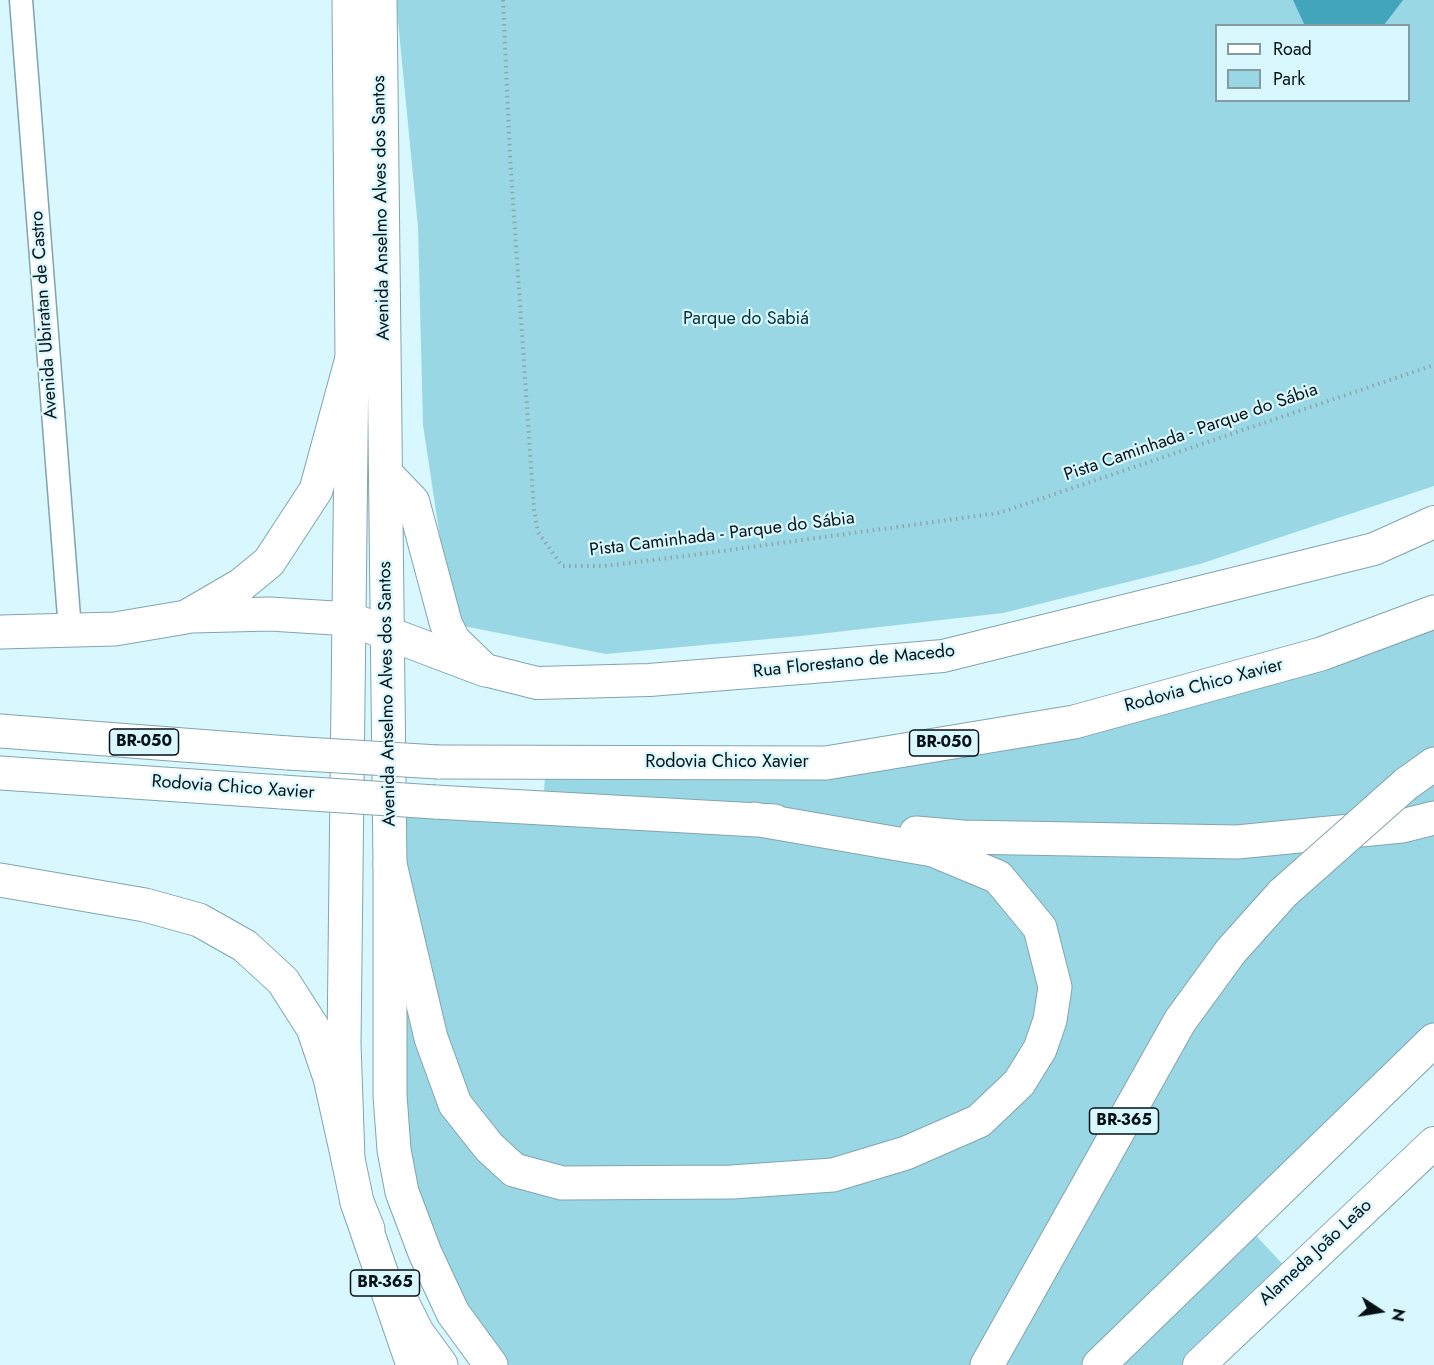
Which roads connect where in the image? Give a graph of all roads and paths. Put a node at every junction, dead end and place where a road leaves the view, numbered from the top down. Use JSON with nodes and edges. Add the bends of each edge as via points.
{"nodes":[{"id":1,"x":21,"y":0,"type":"edge"},
{"id":2,"x":349,"y":0,"type":"edge"},
{"id":3,"x":380,"y":0,"type":"edge"},
{"id":4,"x":503,"y":0,"type":"edge"},
{"id":5,"x":352,"y":358,"type":"junction"},
{"id":6,"x":1434,"y":365,"type":"edge"},
{"id":7,"x":386,"y":473,"type":"junction"},
{"id":8,"x":1434,"y":522,"type":"edge"},
{"id":9,"x":1434,"y":612,"type":"edge"},
{"id":10,"x":186,"y":617,"type":"junction"},
{"id":11,"x":350,"y":619,"type":"junction"},
{"id":12,"x":70,"y":630,"type":"junction"},
{"id":13,"x":386,"y":631,"type":"junction"},
{"id":14,"x":0,"y":632,"type":"edge"},
{"id":15,"x":485,"y":670,"type":"junction"},
{"id":16,"x":0,"y":731,"type":"edge"},
{"id":17,"x":1434,"y":764,"type":"edge"},
{"id":18,"x":0,"y":773,"type":"edge"},
{"id":19,"x":1434,"y":818,"type":"edge"},
{"id":20,"x":754,"y":819,"type":"junction"},
{"id":21,"x":390,"y":864,"type":"junction"},
{"id":22,"x":0,"y":880,"type":"edge"},
{"id":23,"x":1434,"y":1040,"type":"edge"},
{"id":24,"x":1434,"y":1143,"type":"edge"},
{"id":25,"x":348,"y":1159,"type":"junction"},
{"id":26,"x":357,"y":1202,"type":"junction"},
{"id":27,"x":413,"y":1365,"type":"edge"},
{"id":28,"x":441,"y":1365,"type":"edge"},
{"id":29,"x":490,"y":1365,"type":"edge"},
{"id":30,"x":987,"y":1365,"type":"edge"},
{"id":31,"x":1099,"y":1365,"type":"edge"},
{"id":32,"x":1199,"y":1365,"type":"edge"}],
"edges":[{"from":1,"to":12,"type":"street","name":"Avenida Ubiratan de Castro"},
{"from":2,"to":5,"type":"main road","name":"Avenida Anselmo Alves dos Santos"},
{"from":3,"to":7,"type":"main road","name":"Avenida Anselmo Alves dos Santos"},
{"from":4,"to":6,"type":"path","name":"Pista Caminhada - Parque do Sábia","via":[[534,510],[538,532],[562,566],[604,566],[999,513]]},
{"from":5,"to":10,"type":"main road","via":[[316,490],[269,562],[241,585]]},
{"from":5,"to":11,"type":"main road","name":"Avenida Anselmo Alves dos Santos"},
{"from":7,"to":13,"type":"main road","name":"Avenida Anselmo Alves dos Santos"},
{"from":7,"to":15,"type":"main road","via":[[413,501],[446,624],[454,640]]},
{"from":8,"to":15,"type":"main road","name":"Rua Florestano de Macedo","via":[[1374,549],[943,656],[575,684],[537,683]]},
{"from":9,"to":16,"type":"main road","name":"Rodovia Chico Xavier","number":"BR-050","bridge":true,"via":[[1321,654],[1074,722],[825,763],[438,762]]},
{"from":10,"to":11,"type":"main road","via":[[270,614]]},
{"from":10,"to":12,"type":"main road","via":[[115,629]]},
{"from":11,"to":13,"type":"main road"},
{"from":11,"to":25,"type":"main road","name":"Avenida Anselmo Alves dos Santos","via":[[344,1043]]},
{"from":12,"to":14,"type":"main road"},
{"from":13,"to":15,"type":"main road"},
{"from":13,"to":21,"type":"main road","name":"Avenida Anselmo Alves dos Santos"},
{"from":17,"to":30,"type":"main road","number":"BR-365","bridge":true,"via":[[1283,893],[1231,951],[1185,1013]]},
{"from":18,"to":20,"type":"main road","name":"Rodovia Chico Xavier","number":"BR-050","bridge":true},
{"from":19,"to":20,"type":"main road","name":"Rodovia Chico Xavier","number":"BR-050","via":[[1402,826],[1237,842],[963,837]]},
{"from":20,"to":21,"type":"main road","via":[[933,850],[998,878],[1040,928],[1055,987],[1050,1020],[1040,1049],[1019,1083],[979,1121],[906,1153],[832,1174],[732,1182],[562,1183],[514,1170],[489,1147],[455,1104],[431,1038]]},
{"from":21,"to":29,"type":"main road","name":"Avenida Anselmo Alves dos Santos","via":[[390,1095],[402,1192],[424,1253],[453,1313]]},
{"from":22,"to":25,"type":"main road","via":[[145,905],[199,920],[245,946],[283,981],[313,1028],[330,1078]]},
{"from":23,"to":31,"type":"main road"},
{"from":24,"to":32,"type":"main road","name":"Alameda João Leão"},
{"from":25,"to":26,"type":"main road","name":"Avenida Anselmo Alves dos Santos"},
{"from":26,"to":27,"type":"main road","number":"BR-365"},
{"from":26,"to":28,"type":"main road","name":"Avenida Anselmo Alves dos Santos","via":[[417,1332]]}]}
